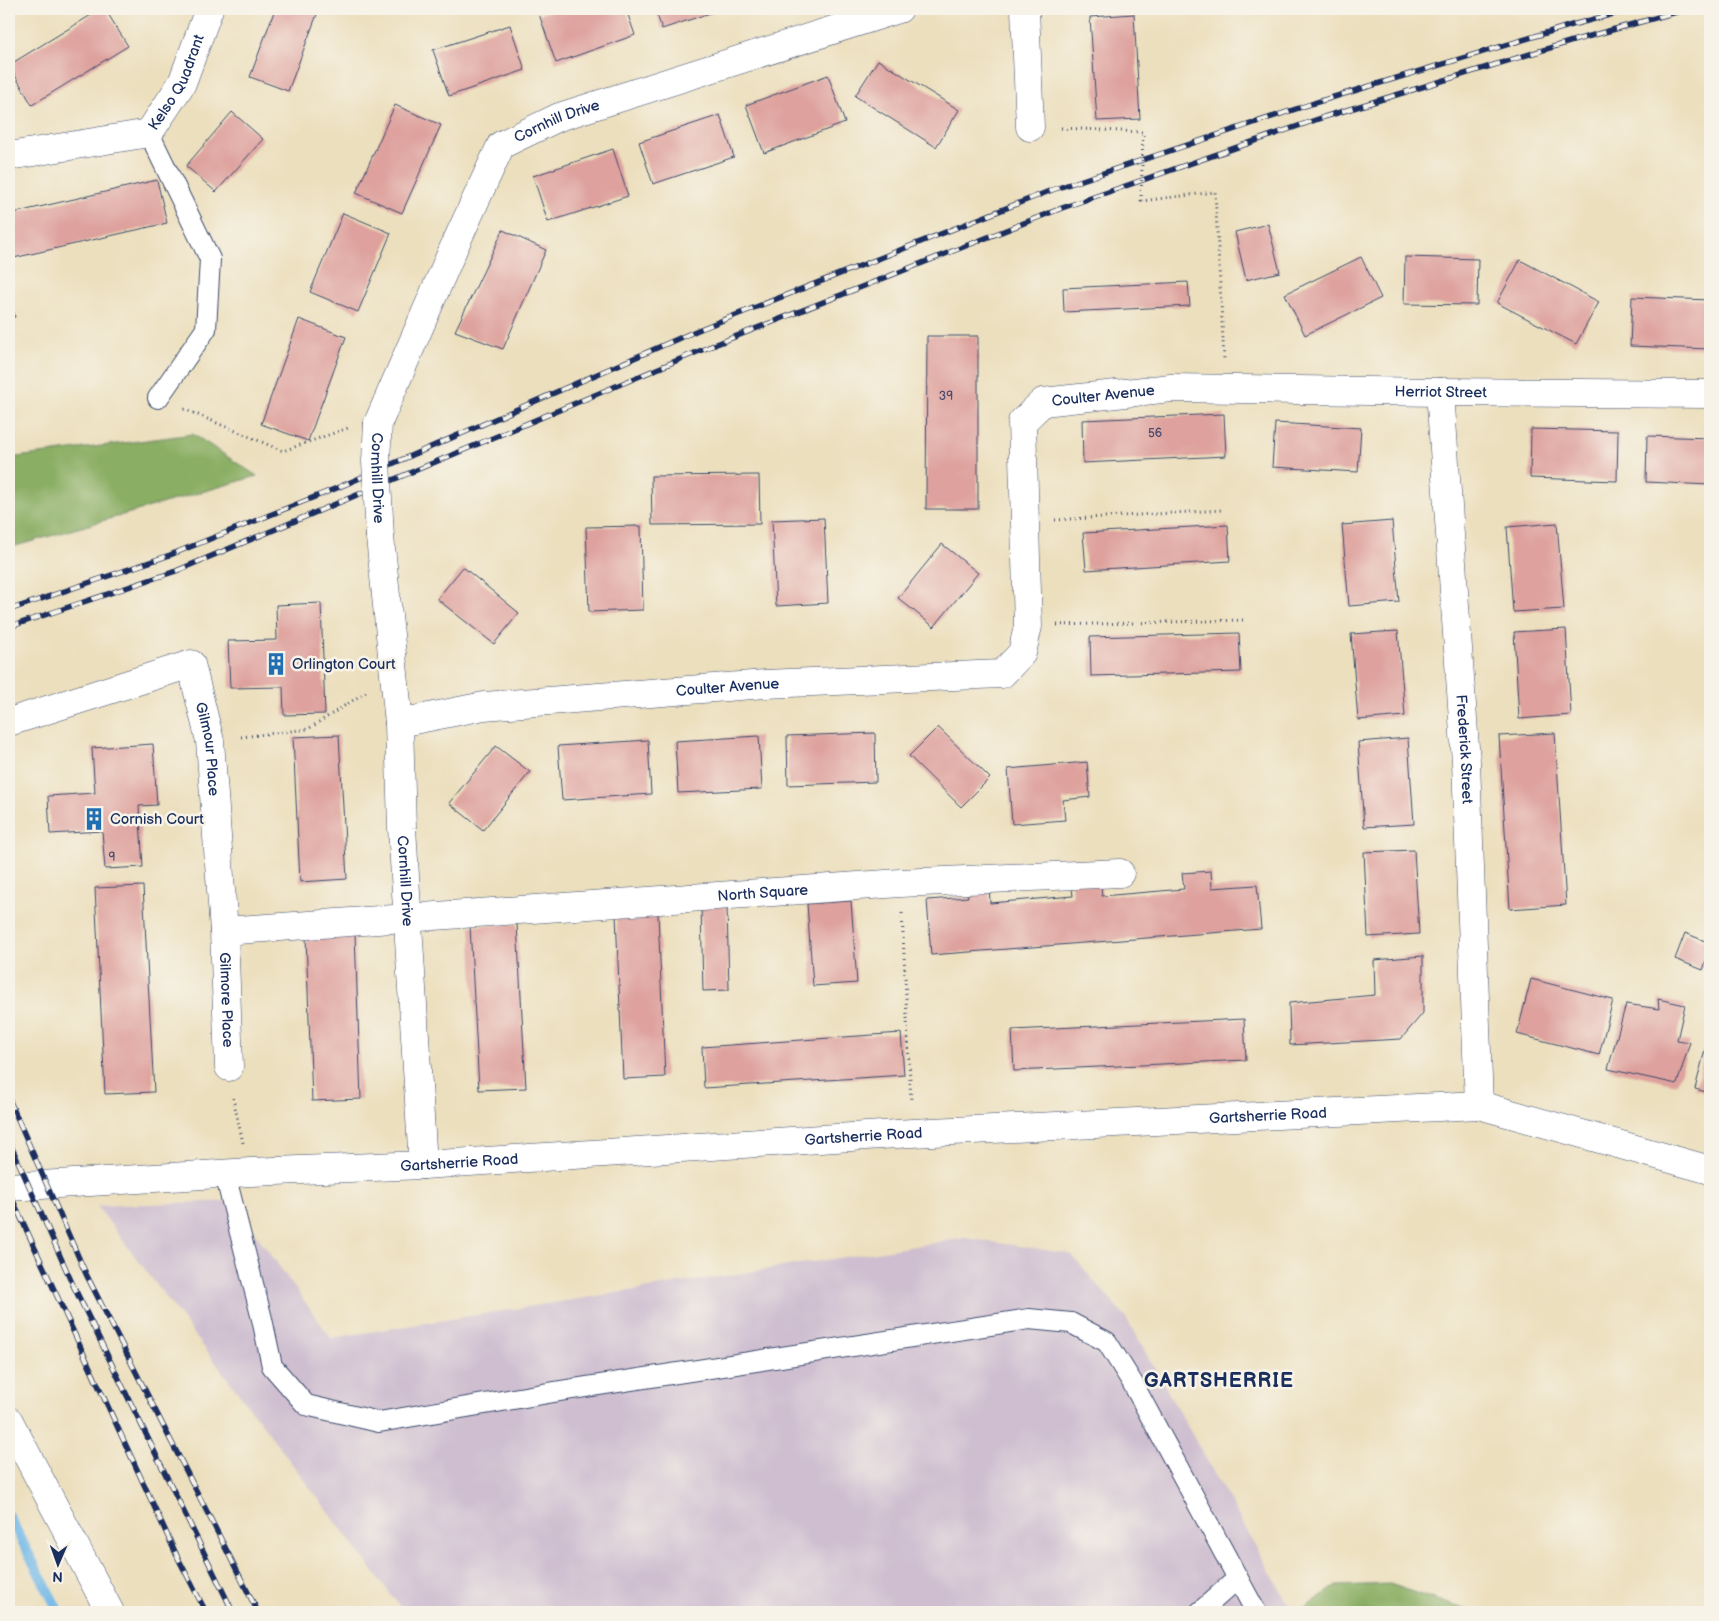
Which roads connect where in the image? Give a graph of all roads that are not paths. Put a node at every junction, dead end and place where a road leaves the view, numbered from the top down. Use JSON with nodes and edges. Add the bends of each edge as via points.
{"nodes":[{"id":1,"x":209,"y":9,"type":"edge"},
{"id":2,"x":899,"y":9,"type":"edge"},
{"id":3,"x":1025,"y":9,"type":"edge"},
{"id":4,"x":1030,"y":127,"type":"road end"},
{"id":5,"x":149,"y":133,"type":"junction"},
{"id":6,"x":9,"y":156,"type":"edge"},
{"id":7,"x":1171,"y":388,"type":"joint"},
{"id":8,"x":1440,"y":392,"type":"junction"},
{"id":9,"x":1710,"y":394,"type":"edge"},
{"id":10,"x":158,"y":398,"type":"road end"},
{"id":11,"x":9,"y":722,"type":"edge"},
{"id":12,"x":399,"y":722,"type":"junction"},
{"id":13,"x":1120,"y":873,"type":"dead end"},
{"id":14,"x":408,"y":917,"type":"junction"},
{"id":15,"x":224,"y":931,"type":"junction"},
{"id":16,"x":229,"y":1067,"type":"road end"},
{"id":17,"x":1479,"y":1105,"type":"junction"},
{"id":18,"x":423,"y":1165,"type":"junction"},
{"id":19,"x":1710,"y":1170,"type":"edge"},
{"id":20,"x":238,"y":1173,"type":"junction"},
{"id":21,"x":9,"y":1187,"type":"edge"},
{"id":22,"x":9,"y":1421,"type":"edge"},
{"id":23,"x":1238,"y":1578,"type":"junction"},
{"id":24,"x":110,"y":1612,"type":"edge"},
{"id":25,"x":1200,"y":1612,"type":"edge"},
{"id":26,"x":1256,"y":1612,"type":"edge"}],
"edges":[{"from":1,"to":5,"type":"street","name":"Kelso Quadrant","via":[[182,83]]},
{"from":2,"to":12,"type":"street","name":"Cornhill Drive","bridge":true,"via":[[558,117],[501,145],[380,420],[376,461],[380,537]]},
{"from":3,"to":4,"type":"street"},
{"from":5,"to":6,"type":"street","name":"Kelso Quadrant"},
{"from":5,"to":10,"type":"lane","via":[[210,259],[206,329]]},
{"from":7,"to":8,"type":"street","name":"Herriot Street"},
{"from":7,"to":12,"type":"street","name":"Coulter Avenue","via":[[1043,402],[1022,422],[1028,626],[1022,653],[1002,674],[765,684],[484,706]]},
{"from":8,"to":9,"type":"street","name":"Herriot Street"},
{"from":8,"to":17,"type":"street","name":"Frederick Street","via":[[1466,762]]},
{"from":11,"to":15,"type":"street","name":"Gilmour Place","via":[[191,664],[210,740]]},
{"from":12,"to":14,"type":"street","name":"Cornhill Drive"},
{"from":13,"to":14,"type":"street","name":"North Square","via":[[900,883]]},
{"from":14,"to":15,"type":"street"},
{"from":14,"to":18,"type":"street","name":"Cornhill Drive"},
{"from":15,"to":16,"type":"street","name":"Gilmore Place"},
{"from":17,"to":18,"type":"street","name":"Gartsherrie Road","via":[[912,1133]]},
{"from":17,"to":19,"type":"street","name":"Gartsherrie Road"},
{"from":18,"to":20,"type":"street","name":"Gartsherrie Road"},
{"from":20,"to":21,"type":"street","name":"Gartsherrie Road"},
{"from":20,"to":23,"type":"lane","via":[[272,1366],[306,1405],[379,1422],[1029,1319],[1071,1323],[1106,1342],[1132,1382]]},
{"from":22,"to":24,"type":"street"},
{"from":23,"to":25,"type":"lane"},
{"from":23,"to":26,"type":"lane"}]}
